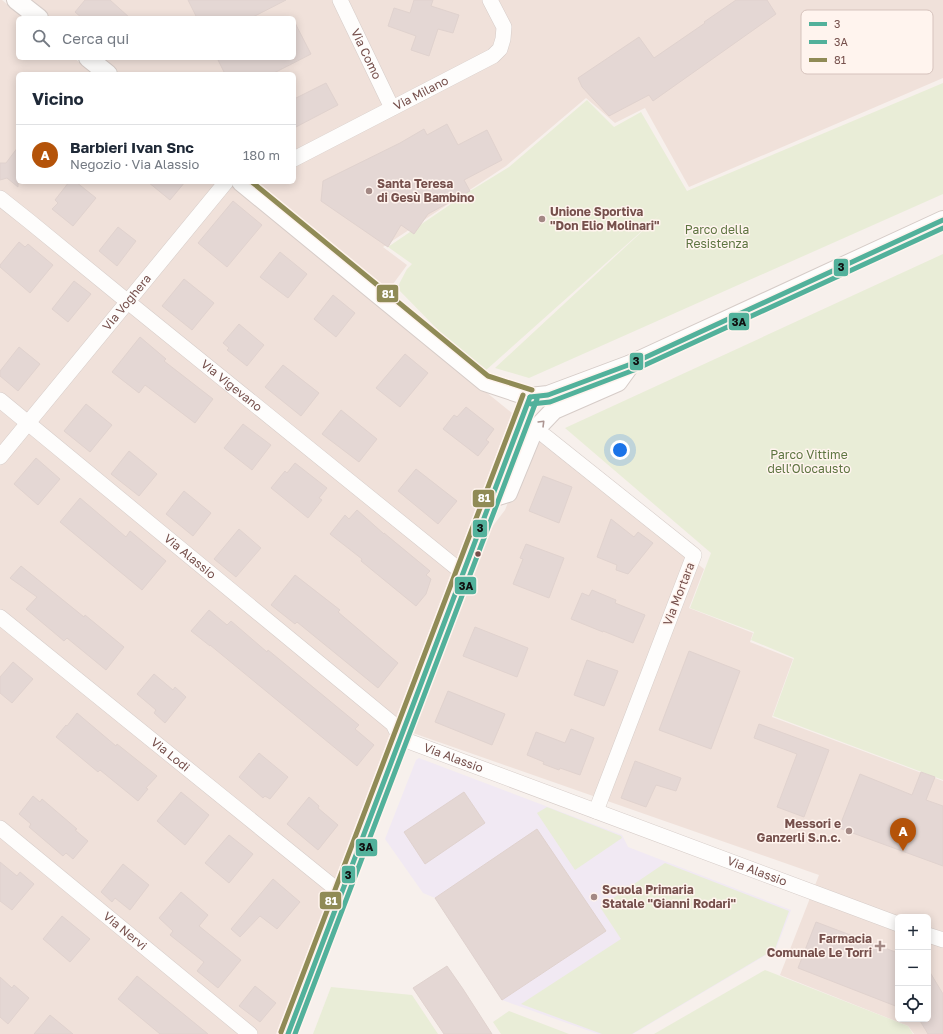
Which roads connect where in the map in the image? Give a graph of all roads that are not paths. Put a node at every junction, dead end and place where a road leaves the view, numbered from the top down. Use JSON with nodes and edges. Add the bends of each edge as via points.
{"nodes":[{"id":1,"x":16,"y":0,"type":"edge"},
{"id":2,"x":340,"y":0,"type":"edge"},
{"id":3,"x":490,"y":0,"type":"edge"},
{"id":4,"x":36,"y":16,"type":"edge"},
{"id":5,"x":90,"y":60,"type":"edge"},
{"id":6,"x":106,"y":72,"type":"edge"},
{"id":7,"x":392,"y":108,"type":"junction"},
{"id":8,"x":296,"y":158,"type":"edge"},
{"id":9,"x":224,"y":184,"type":"edge"},
{"id":10,"x":246,"y":184,"type":"edge"},
{"id":11,"x":0,"y":198,"type":"edge"},
{"id":12,"x":943,"y":220,"type":"edge"},
{"id":13,"x":128,"y":302,"type":"junction"},
{"id":14,"x":630,"y":364,"type":"junction"},
{"id":15,"x":530,"y":397,"type":"junction"},
{"id":16,"x":0,"y":400,"type":"edge"},
{"id":17,"x":28,"y":423,"type":"junction"},
{"id":18,"x":545,"y":436,"type":"dead end"},
{"id":19,"x":0,"y":457,"type":"edge"},
{"id":20,"x":492,"y":498,"type":"junction"},
{"id":21,"x":463,"y":573,"type":"junction"},
{"id":22,"x":0,"y":617,"type":"edge"},
{"id":23,"x":400,"y":738,"type":"junction"},
{"id":24,"x":596,"y":811,"type":"junction"},
{"id":25,"x":0,"y":828,"type":"edge"},
{"id":26,"x":341,"y":893,"type":"junction"},
{"id":27,"x":895,"y":923,"type":"edge"},
{"id":28,"x":250,"y":1034,"type":"edge"},
{"id":29,"x":288,"y":1034,"type":"edge"}],
"edges":[{"from":1,"to":4,"type":"street"},
{"from":2,"to":7,"type":"street","name":"Via Como"},
{"from":3,"to":7,"type":"street","name":"Via Milano","via":[[504,27],[500,49],[493,56]]},
{"from":5,"to":6,"type":"street"},
{"from":7,"to":8,"type":"street","name":"Via Milano"},
{"from":9,"to":13,"type":"street","name":"Via Voghera"},
{"from":10,"to":15,"type":"street","via":[[485,382]]},
{"from":11,"to":13,"type":"street","name":"Via Vigevano"},
{"from":12,"to":14,"type":"street"},
{"from":13,"to":17,"type":"street","name":"Via Voghera"},
{"from":13,"to":21,"type":"street","name":"Via Vigevano"},
{"from":14,"to":15,"type":"street","via":[[548,395]]},
{"from":20,"to":14,"type":"street","one_way":true,"via":[[508,493],[533,432],[554,410],[618,382]]},
{"from":15,"to":20,"type":"street"},
{"from":16,"to":17,"type":"street"},
{"from":17,"to":19,"type":"street","name":"Via Voghera"},
{"from":17,"to":23,"type":"street","name":"Via Alassio","via":[[393,724]]},
{"from":18,"to":24,"type":"street","name":"Via Mortara","via":[[694,555]]},
{"from":20,"to":21,"type":"street"},
{"from":21,"to":23,"type":"street"},
{"from":22,"to":26,"type":"street","name":"Via Lodi"},
{"from":23,"to":24,"type":"street","name":"Via Alassio"},
{"from":23,"to":26,"type":"street"},
{"from":24,"to":27,"type":"street","name":"Via Alassio"},
{"from":25,"to":28,"type":"street","name":"Via Nervi"},
{"from":26,"to":29,"type":"street"}]}
